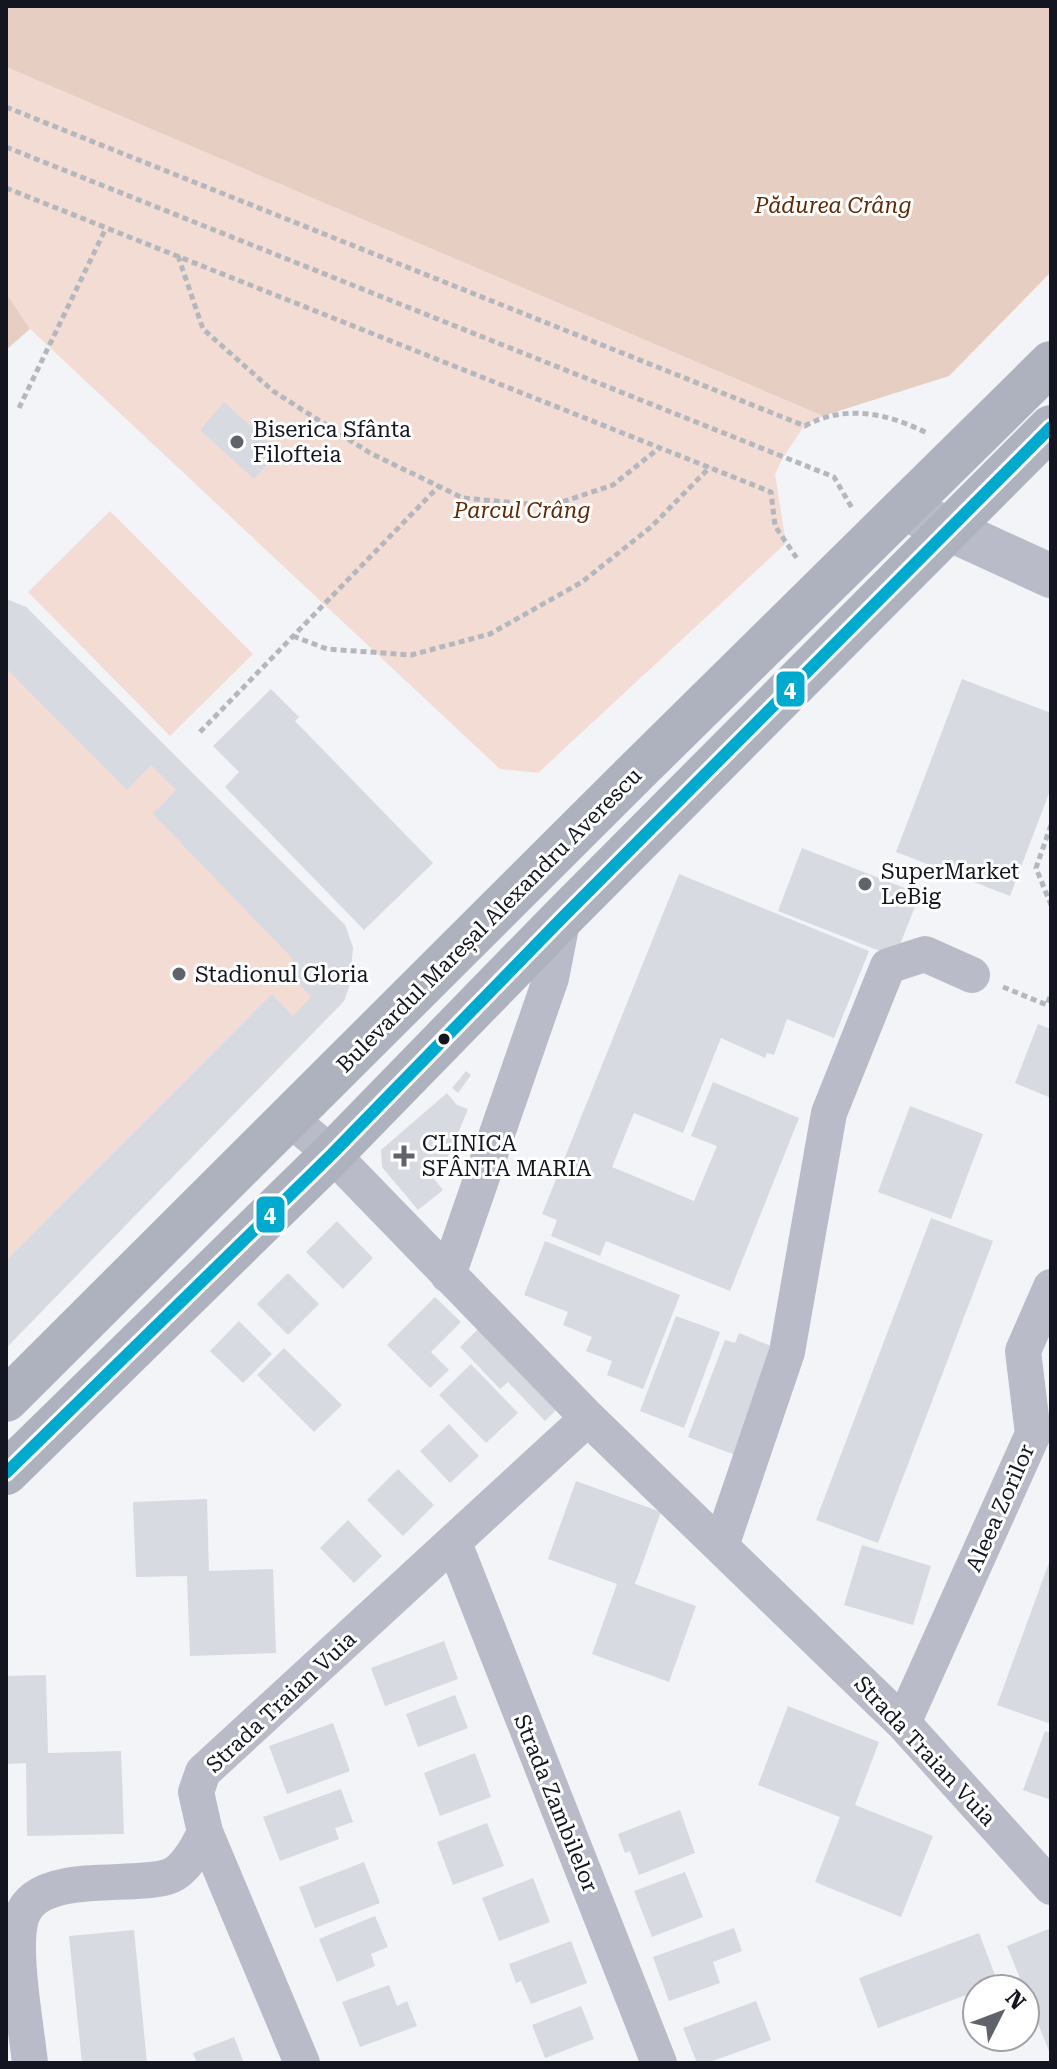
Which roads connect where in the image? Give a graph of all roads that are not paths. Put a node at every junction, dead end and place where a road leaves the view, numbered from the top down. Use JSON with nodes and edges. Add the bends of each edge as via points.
{"nodes":[{"id":1,"x":1051,"y":363,"type":"edge"},
{"id":2,"x":1051,"y":427,"type":"edge"},
{"id":3,"x":903,"y":507,"type":"junction"},
{"id":4,"x":949,"y":530,"type":"junction"},
{"id":5,"x":1051,"y":576,"type":"edge"},
{"id":6,"x":563,"y":917,"type":"junction"},
{"id":7,"x":972,"y":975,"type":"road end"},
{"id":8,"x":290,"y":1119,"type":"junction"},
{"id":9,"x":332,"y":1154,"type":"junction"},
{"id":10,"x":448,"y":1275,"type":"junction"},
{"id":11,"x":1051,"y":1287,"type":"edge"},
{"id":12,"x":6,"y":1400,"type":"edge"},
{"id":13,"x":588,"y":1418,"type":"junction"},
{"id":14,"x":6,"y":1473,"type":"edge"},
{"id":15,"x":454,"y":1543,"type":"junction"},
{"id":16,"x":721,"y":1546,"type":"junction"},
{"id":17,"x":903,"y":1723,"type":"junction"},
{"id":18,"x":205,"y":1832,"type":"junction"},
{"id":19,"x":1051,"y":1887,"type":"edge"},
{"id":20,"x":30,"y":2063,"type":"edge"},
{"id":21,"x":302,"y":2063,"type":"edge"},
{"id":22,"x":659,"y":2063,"type":"edge"}],
"edges":[{"from":1,"to":3,"type":"main road","name":"Bulevardul Mareșal Alexandru Averescu"},
{"from":2,"to":4,"type":"main road"},
{"from":3,"to":4,"type":"street"},
{"from":3,"to":8,"type":"main road","name":"Bulevardul Mareșal Alexandru Averescu"},
{"from":4,"to":5,"type":"street"},
{"from":4,"to":6,"type":"main road"},
{"from":6,"to":9,"type":"main road"},
{"from":6,"to":10,"type":"street","via":[[551,978]]},
{"from":7,"to":16,"type":"street","via":[[925,954],[888,966],[829,1113],[787,1352]]},
{"from":8,"to":9,"type":"street","name":"Strada Traian Vuia"},
{"from":8,"to":12,"type":"main road","name":"Bulevardul Mareșal Alexandru Averescu"},
{"from":9,"to":10,"type":"street","name":"Strada Traian Vuia"},
{"from":9,"to":14,"type":"main road"},
{"from":10,"to":13,"type":"street","name":"Strada Traian Vuia"},
{"from":11,"to":17,"type":"street","name":"Aleea Zorilor","via":[[1023,1351],[1033,1434]]},
{"from":13,"to":15,"type":"street","name":"Strada Traian Vuia"},
{"from":13,"to":16,"type":"street","name":"Strada Traian Vuia"},
{"from":15,"to":18,"type":"street","name":"Strada Traian Vuia","via":[[203,1772],[196,1792]]},
{"from":15,"to":22,"type":"street","name":"Strada Zambilelor"},
{"from":16,"to":17,"type":"street","name":"Strada Traian Vuia"},
{"from":17,"to":19,"type":"street","name":"Strada Traian Vuia"},
{"from":18,"to":20,"type":"street","via":[[195,1853],[169,1877],[50,1889],[28,1901],[20,1922],[19,1952]]},
{"from":18,"to":21,"type":"street","name":"Strada Traian Vuia"}]}
